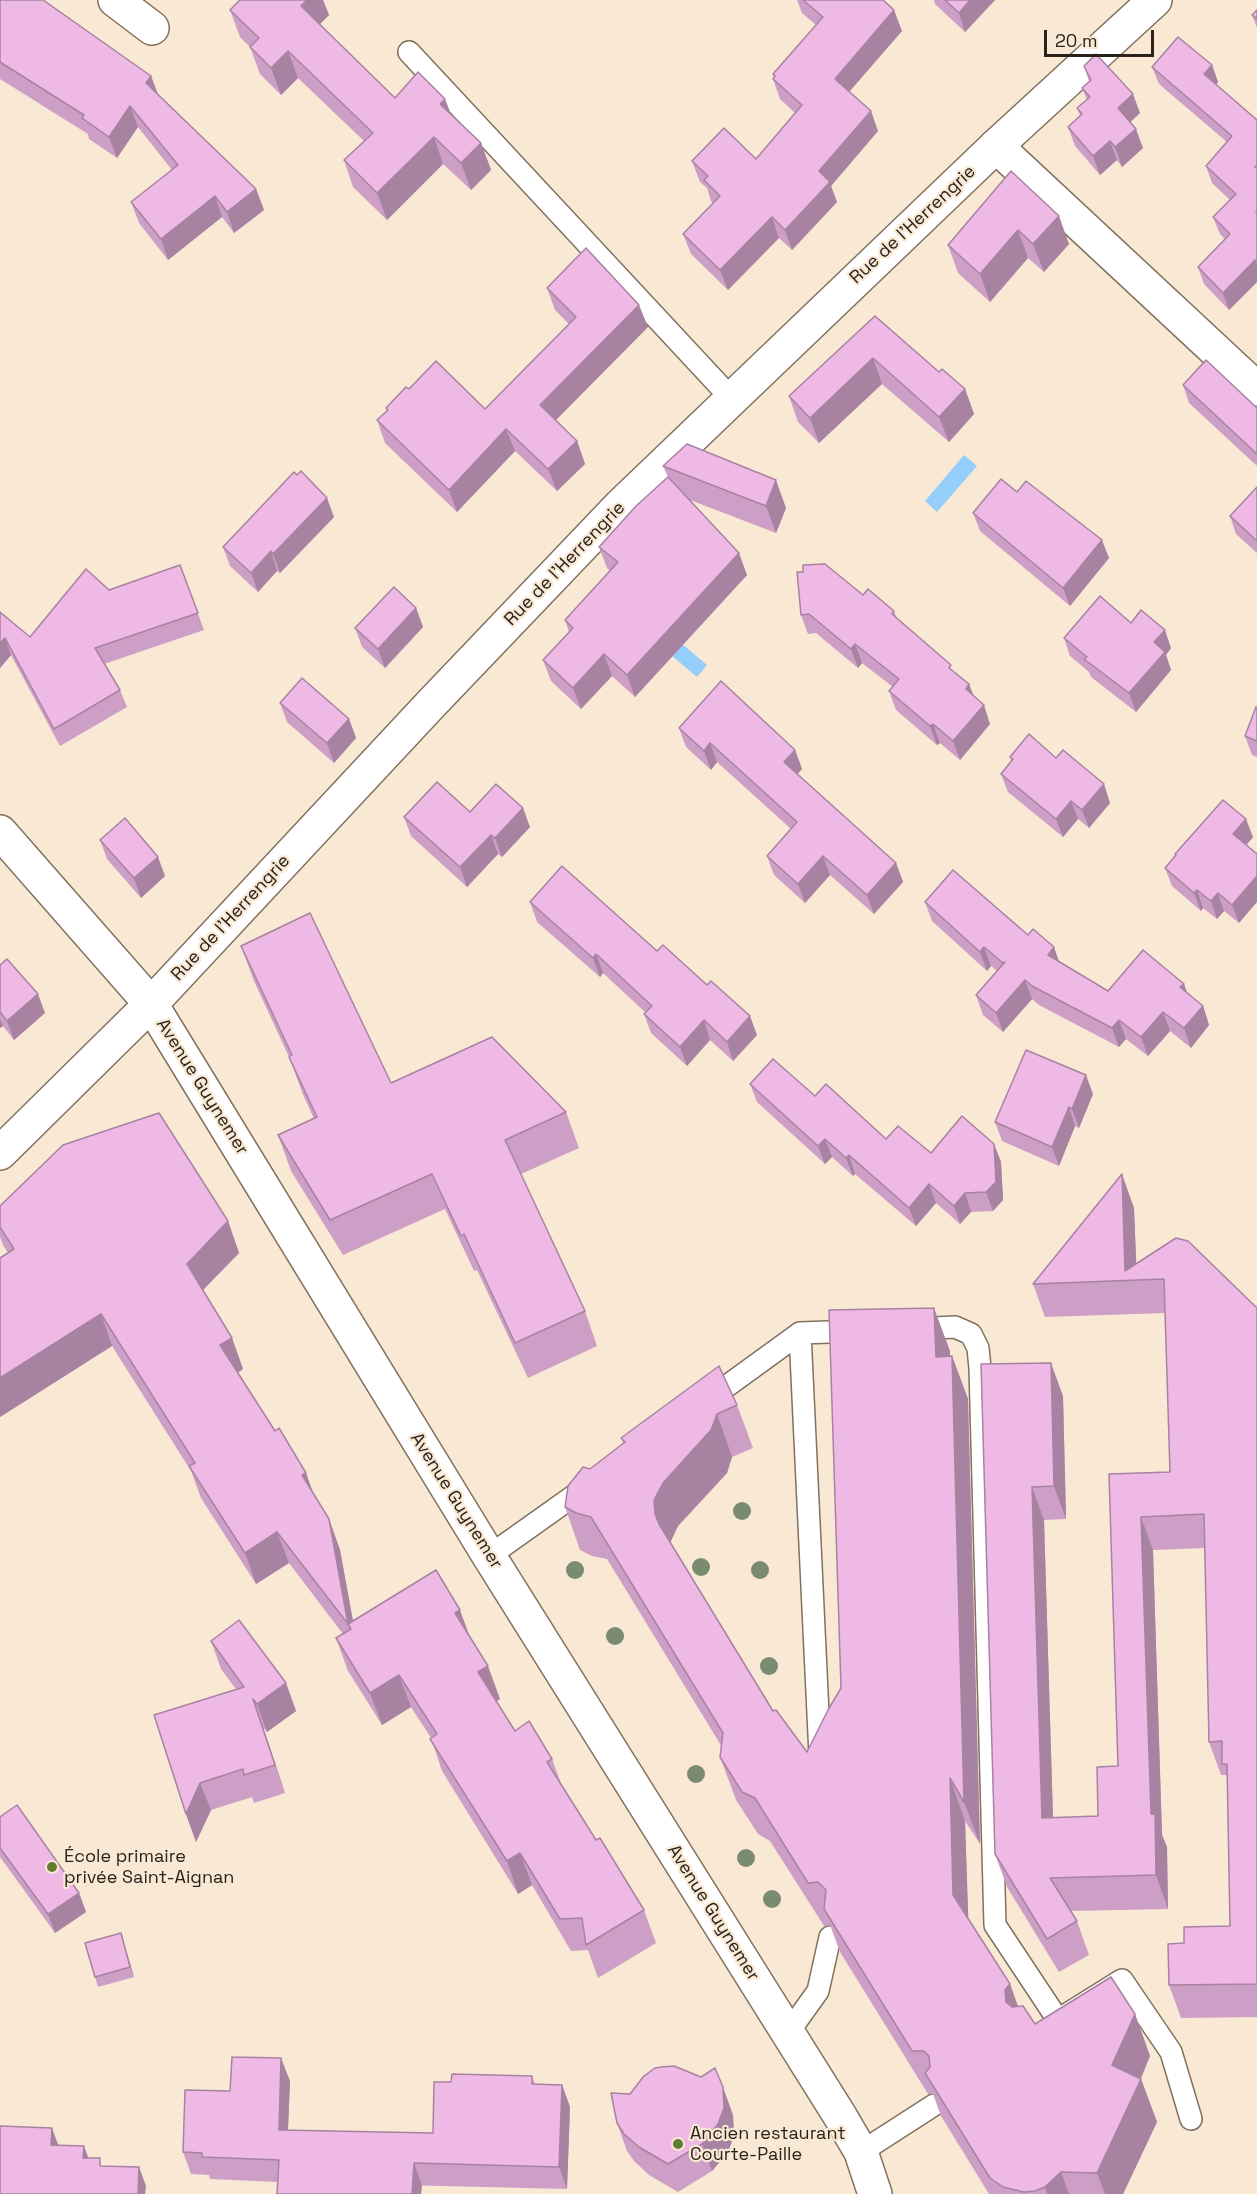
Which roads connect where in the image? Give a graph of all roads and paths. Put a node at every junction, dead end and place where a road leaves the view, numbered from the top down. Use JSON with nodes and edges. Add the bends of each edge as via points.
{"nodes":[{"id":1,"x":115,"y":0,"type":"edge"},
{"id":2,"x":1155,"y":0,"type":"edge"},
{"id":3,"x":152,"y":28,"type":"dead end"},
{"id":4,"x":409,"y":52,"type":"dead end"},
{"id":5,"x":996,"y":146,"type":"junction"},
{"id":6,"x":1257,"y":389,"type":"edge"},
{"id":7,"x":731,"y":398,"type":"junction"},
{"id":8,"x":0,"y":832,"type":"edge"},
{"id":9,"x":151,"y":1004,"type":"junction"},
{"id":10,"x":0,"y":1153,"type":"edge"},
{"id":11,"x":800,"y":1333,"type":"junction"},
{"id":12,"x":684,"y":1416,"type":"edge"},
{"id":13,"x":607,"y":1472,"type":"edge"},
{"id":14,"x":489,"y":1556,"type":"junction"},
{"id":15,"x":821,"y":1772,"type":"edge"},
{"id":16,"x":830,"y":1937,"type":"edge"},
{"id":17,"x":788,"y":2033,"type":"junction"},
{"id":18,"x":934,"y":2105,"type":"edge"},
{"id":19,"x":1191,"y":2119,"type":"dead end"},
{"id":20,"x":861,"y":2152,"type":"junction"},
{"id":21,"x":875,"y":2194,"type":"edge"}],
"edges":[{"from":1,"to":3,"type":"street"},
{"from":2,"to":5,"type":"street","name":"Rue de l'Herrengrie"},
{"from":4,"to":7,"type":"lane"},
{"from":5,"to":6,"type":"street"},
{"from":5,"to":7,"type":"street","name":"Rue de l'Herrengrie"},
{"from":7,"to":9,"type":"street","name":"Rue de l'Herrengrie","via":[[621,505]]},
{"from":8,"to":9,"type":"street","name":"Avenue Guynemer"},
{"from":9,"to":10,"type":"street","name":"Rue de l'Herrengrie"},
{"from":9,"to":14,"type":"street","name":"Avenue Guynemer"},
{"from":11,"to":12,"type":"lane"},
{"from":11,"to":15,"type":"lane"},
{"from":11,"to":19,"type":"lane","via":[[955,1327],[971,1334],[978,1348],[995,1924],[1050,2026],[1122,1980],[1171,2052]]},
{"from":13,"to":14,"type":"lane"},
{"from":14,"to":17,"type":"street","name":"Avenue Guynemer"},
{"from":16,"to":17,"type":"lane","via":[[819,1991]]},
{"from":17,"to":20,"type":"street","name":"Avenue Guynemer"},
{"from":18,"to":20,"type":"lane"},
{"from":20,"to":21,"type":"street","name":"Avenue Guynemer"}]}
